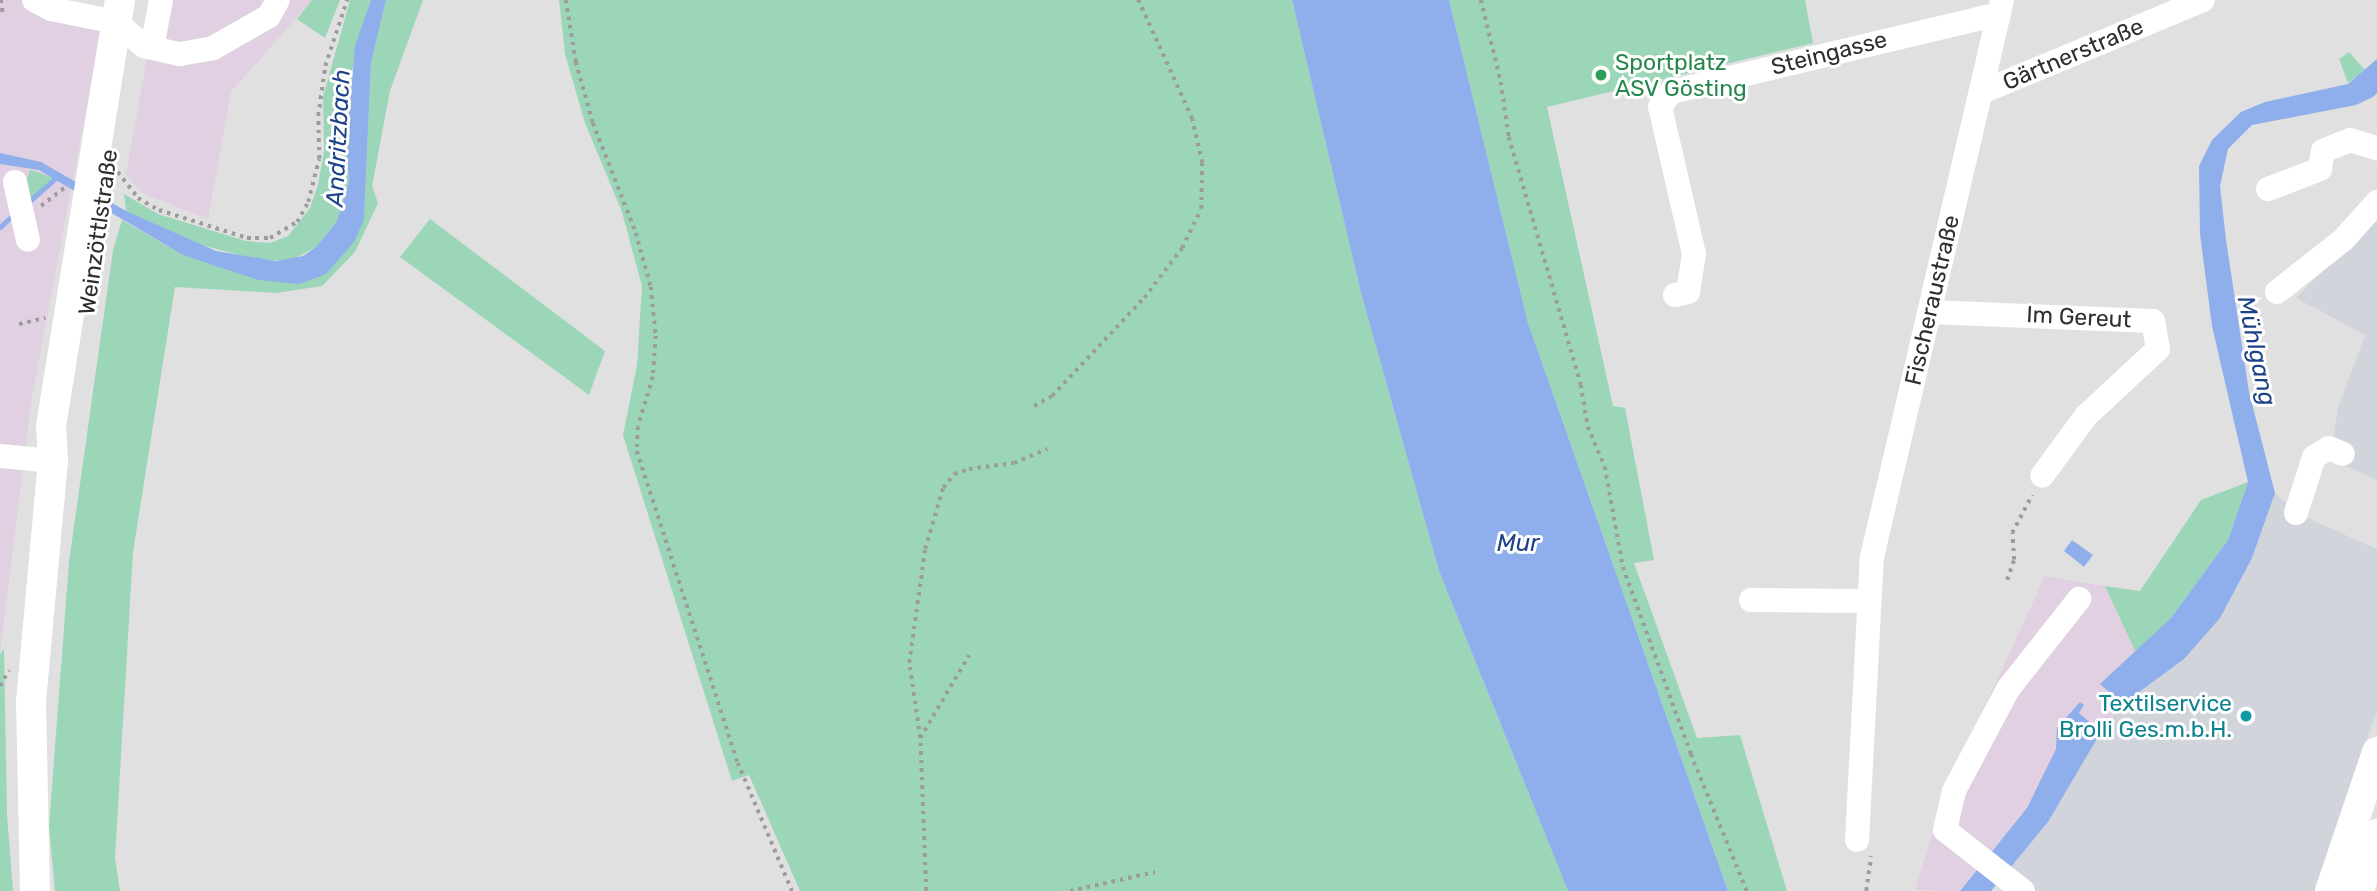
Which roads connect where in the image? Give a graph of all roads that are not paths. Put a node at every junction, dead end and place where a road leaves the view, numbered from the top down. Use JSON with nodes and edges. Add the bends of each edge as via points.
{"nodes":[{"id":1,"x":34,"y":0,"type":"edge"},
{"id":2,"x":161,"y":0,"type":"edge"},
{"id":3,"x":278,"y":0,"type":"edge"},
{"id":4,"x":2203,"y":0,"type":"edge"},
{"id":5,"x":2000,"y":7,"type":"edge"},
{"id":6,"x":124,"y":13,"type":"edge"},
{"id":7,"x":152,"y":48,"type":"junction"},
{"id":8,"x":1982,"y":92,"type":"junction"},
{"id":9,"x":2377,"y":148,"type":"edge"},
{"id":10,"x":2268,"y":189,"type":"dead end"},
{"id":11,"x":26,"y":198,"type":"road end"},
{"id":12,"x":2377,"y":202,"type":"edge"},
{"id":13,"x":28,"y":240,"type":"dead end"},
{"id":14,"x":2277,"y":292,"type":"dead end"},
{"id":15,"x":1675,"y":295,"type":"dead end"},
{"id":16,"x":1929,"y":312,"type":"junction"},
{"id":17,"x":2343,"y":454,"type":"dead end"},
{"id":18,"x":0,"y":456,"type":"edge"},
{"id":19,"x":53,"y":461,"type":"junction"},
{"id":20,"x":2042,"y":476,"type":"road end"},
{"id":21,"x":2296,"y":513,"type":"dead end"},
{"id":22,"x":2079,"y":599,"type":"dead end"},
{"id":23,"x":1751,"y":600,"type":"dead end"},
{"id":24,"x":1869,"y":601,"type":"junction"},
{"id":25,"x":2377,"y":752,"type":"edge"},
{"id":26,"x":2377,"y":834,"type":"edge"},
{"id":27,"x":1857,"y":840,"type":"dead end"},
{"id":28,"x":2015,"y":884,"type":"edge"},
{"id":29,"x":35,"y":891,"type":"edge"},
{"id":30,"x":2330,"y":891,"type":"edge"},
{"id":31,"x":2359,"y":891,"type":"edge"}],
"edges":[{"from":1,"to":6,"type":"street","via":[[51,9]]},
{"from":2,"to":7,"type":"street"},
{"from":3,"to":7,"type":"street","via":[[269,16],[213,48],[180,54]]},
{"from":4,"to":8,"type":"street","name":"Gärtnerstraße"},
{"from":5,"to":8,"type":"street","name":"Fischeraustraße"},
{"from":5,"to":15,"type":"street","name":"Steingasse","via":[[1671,92],[1660,107],[1694,254],[1688,292]]},
{"from":6,"to":7,"type":"street"},
{"from":6,"to":19,"type":"main road","name":"Weinzöttlstraße","via":[[95,181],[72,409]]},
{"from":8,"to":16,"type":"street","name":"Fischeraustraße"},
{"from":9,"to":10,"type":"street","via":[[2350,140],[2323,151],[2320,169],[2306,170]]},
{"from":11,"to":13,"type":"street"},
{"from":12,"to":14,"type":"street","via":[[2344,239]]},
{"from":16,"to":20,"type":"street","name":"Im Gereut","via":[[2153,321],[2158,349],[2086,416]]},
{"from":16,"to":24,"type":"street","name":"Fischeraustraße","via":[[1872,557]]},
{"from":17,"to":21,"type":"street","via":[[2329,448],[2314,457]]},
{"from":18,"to":19,"type":"street"},
{"from":19,"to":29,"type":"main road","name":"Weinzöttlstraße","via":[[31,702]]},
{"from":22,"to":28,"type":"street","via":[[2008,689],[1954,791],[1945,830]]},
{"from":23,"to":24,"type":"street"},
{"from":24,"to":27,"type":"street","name":"Fischeraustraße"},
{"from":25,"to":30,"type":"main road"},
{"from":26,"to":31,"type":"main road"}]}
